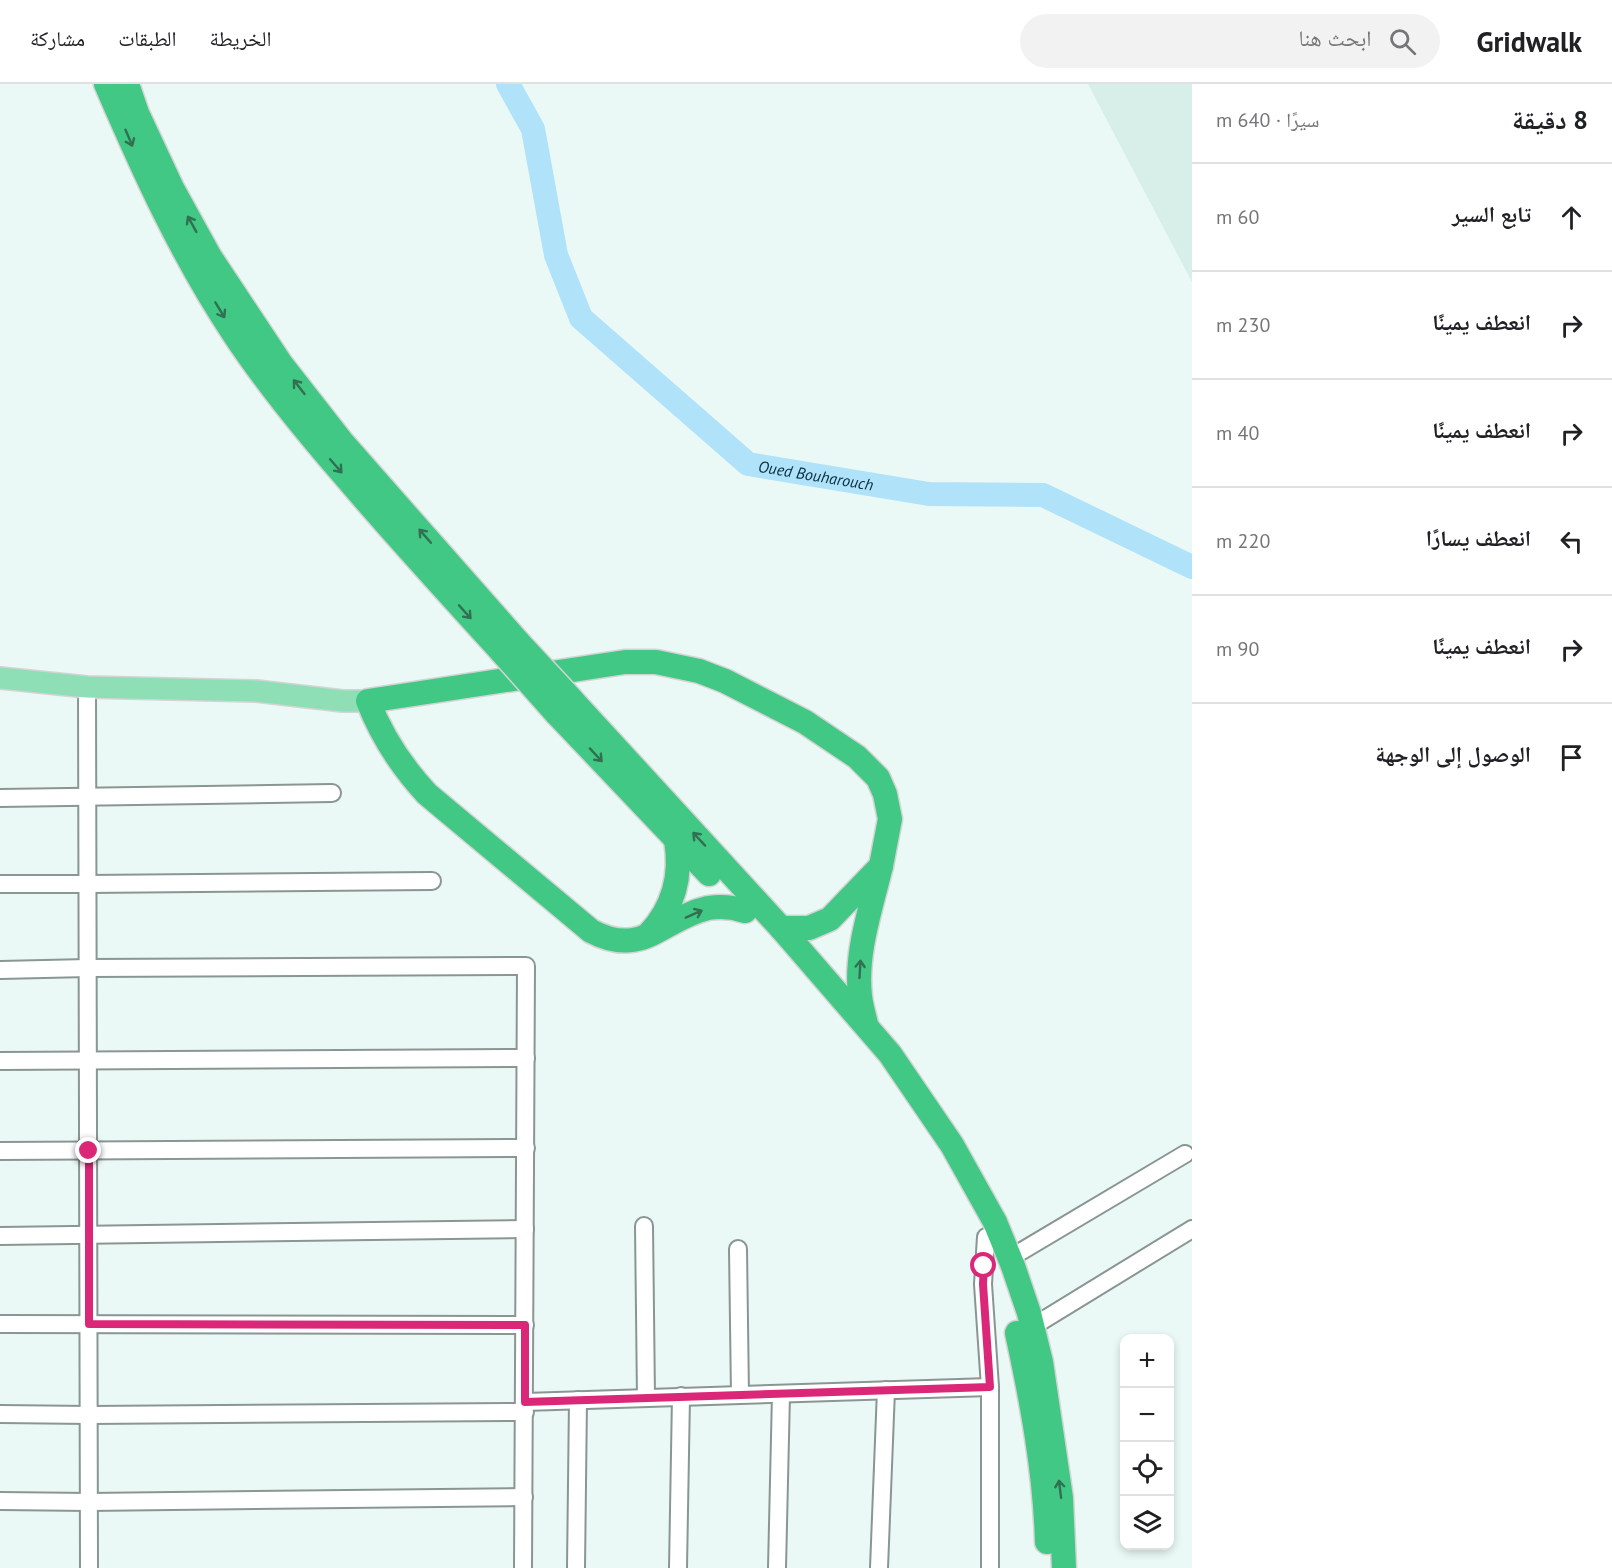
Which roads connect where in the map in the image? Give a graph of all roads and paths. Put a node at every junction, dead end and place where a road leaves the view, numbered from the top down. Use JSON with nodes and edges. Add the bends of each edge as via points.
{"nodes":[{"id":1,"x":106,"y":84,"type":"edge"},
{"id":2,"x":127,"y":84,"type":"edge"},
{"id":3,"x":510,"y":646,"type":"junction"},
{"id":4,"x":0,"y":678,"type":"edge"},
{"id":5,"x":87,"y":687,"type":"junction"},
{"id":6,"x":368,"y":701,"type":"junction"},
{"id":7,"x":564,"y":706,"type":"junction"},
{"id":8,"x":332,"y":793,"type":"dead end"},
{"id":9,"x":87,"y":796,"type":"junction"},
{"id":10,"x":0,"y":798,"type":"edge"},
{"id":11,"x":676,"y":840,"type":"junction"},
{"id":12,"x":881,"y":866,"type":"junction"},
{"id":13,"x":432,"y":881,"type":"dead end"},
{"id":14,"x":0,"y":884,"type":"edge"},
{"id":15,"x":88,"y":884,"type":"junction"},
{"id":16,"x":745,"y":911,"type":"junction"},
{"id":17,"x":781,"y":928,"type":"junction"},
{"id":18,"x":646,"y":937,"type":"junction"},
{"id":19,"x":88,"y":968,"type":"junction"},
{"id":20,"x":0,"y":970,"type":"edge"},
{"id":21,"x":867,"y":1027,"type":"junction"},
{"id":22,"x":526,"y":1058,"type":"junction"},
{"id":23,"x":89,"y":1060,"type":"junction"},
{"id":24,"x":0,"y":1061,"type":"edge"},
{"id":25,"x":526,"y":1148,"type":"junction"},
{"id":26,"x":0,"y":1151,"type":"edge"},
{"id":27,"x":89,"y":1151,"type":"junction"},
{"id":28,"x":1185,"y":1154,"type":"dead end"},
{"id":29,"x":644,"y":1226,"type":"dead end"},
{"id":30,"x":525,"y":1229,"type":"junction"},
{"id":31,"x":1192,"y":1229,"type":"edge"},
{"id":32,"x":89,"y":1235,"type":"junction"},
{"id":33,"x":0,"y":1236,"type":"edge"},
{"id":34,"x":986,"y":1237,"type":"junction"},
{"id":35,"x":738,"y":1249,"type":"dead end"},
{"id":36,"x":1010,"y":1258,"type":"junction"},
{"id":37,"x":0,"y":1324,"type":"edge"},
{"id":38,"x":89,"y":1324,"type":"junction"},
{"id":39,"x":525,"y":1325,"type":"junction"},
{"id":40,"x":1032,"y":1327,"type":"junction"},
{"id":41,"x":990,"y":1387,"type":"junction"},
{"id":42,"x":885,"y":1390,"type":"junction"},
{"id":43,"x":781,"y":1394,"type":"junction"},
{"id":44,"x":740,"y":1395,"type":"junction"},
{"id":45,"x":681,"y":1396,"type":"junction"},
{"id":46,"x":646,"y":1398,"type":"junction"},
{"id":47,"x":578,"y":1400,"type":"junction"},
{"id":48,"x":525,"y":1407,"type":"junction"},
{"id":49,"x":0,"y":1414,"type":"edge"},
{"id":50,"x":89,"y":1415,"type":"junction"},
{"id":51,"x":524,"y":1497,"type":"junction"},
{"id":52,"x":0,"y":1501,"type":"edge"},
{"id":53,"x":89,"y":1502,"type":"junction"},
{"id":54,"x":89,"y":1568,"type":"edge"},
{"id":55,"x":523,"y":1568,"type":"edge"},
{"id":56,"x":576,"y":1568,"type":"edge"},
{"id":57,"x":678,"y":1568,"type":"edge"},
{"id":58,"x":777,"y":1568,"type":"edge"},
{"id":59,"x":879,"y":1568,"type":"edge"},
{"id":60,"x":990,"y":1568,"type":"edge"},
{"id":61,"x":1048,"y":1568,"type":"edge"},
{"id":62,"x":1064,"y":1568,"type":"edge"}],
"edges":[{"from":1,"to":3,"type":"highway","one_way":true,"via":[[181,245],[234,334],[299,423],[389,528]]},
{"from":3,"to":2,"type":"highway","one_way":true,"via":[[281,364],[210,257],[172,188]]},
{"from":3,"to":7,"type":"highway","bridge":true},
{"from":4,"to":5,"type":"main road"},
{"from":5,"to":6,"type":"main road","via":[[256,691]]},
{"from":5,"to":9,"type":"street"},
{"from":6,"to":12,"type":"highway","via":[[625,662],[656,662],[699,672],[805,722],[858,757],[878,778],[890,819]]},
{"from":6,"to":18,"type":"highway","via":[[386,742],[427,794],[591,931],[618,940]]},
{"from":7,"to":11,"type":"highway","one_way":true},
{"from":17,"to":7,"type":"highway","one_way":true},
{"from":8,"to":9,"type":"street"},
{"from":9,"to":10,"type":"street"},
{"from":9,"to":15,"type":"street"},
{"from":11,"to":16,"type":"highway"},
{"from":11,"to":18,"type":"highway","via":[[679,870],[672,900]]},
{"from":12,"to":17,"type":"highway","via":[[830,919],[809,928]]},
{"from":21,"to":12,"type":"highway","one_way":true,"via":[[860,996],[860,970]]},
{"from":13,"to":15,"type":"street"},
{"from":14,"to":15,"type":"street"},
{"from":15,"to":19,"type":"street"},
{"from":18,"to":16,"type":"highway","one_way":true,"via":[[706,909],[726,907]]},
{"from":16,"to":34,"type":"highway","via":[[875,1061],[952,1174]]},
{"from":17,"to":21,"type":"highway"},
{"from":19,"to":20,"type":"street"},
{"from":19,"to":22,"type":"street","via":[[526,966]]},
{"from":19,"to":23,"type":"street"},
{"from":21,"to":36,"type":"highway","via":[[952,1145],[995,1222]]},
{"from":22,"to":23,"type":"street"},
{"from":22,"to":25,"type":"street"},
{"from":23,"to":24,"type":"street"},
{"from":23,"to":27,"type":"street"},
{"from":25,"to":27,"type":"street"},
{"from":25,"to":30,"type":"street"},
{"from":26,"to":27,"type":"street"},
{"from":27,"to":32,"type":"street"},
{"from":28,"to":36,"type":"street"},
{"from":29,"to":46,"type":"street"},
{"from":30,"to":32,"type":"street"},
{"from":30,"to":39,"type":"street"},
{"from":31,"to":40,"type":"street"},
{"from":32,"to":33,"type":"street"},
{"from":32,"to":38,"type":"street"},
{"from":34,"to":41,"type":"street","via":[[983,1284]]},
{"from":34,"to":61,"type":"highway","via":[[1004,1284],[1034,1413],[1047,1522]]},
{"from":35,"to":44,"type":"street"},
{"from":36,"to":40,"type":"highway"},
{"from":37,"to":38,"type":"street"},
{"from":38,"to":39,"type":"street"},
{"from":38,"to":50,"type":"street"},
{"from":39,"to":48,"type":"street"},
{"from":62,"to":40,"type":"highway","one_way":true,"via":[[1061,1497]]},
{"from":41,"to":42,"type":"street"},
{"from":41,"to":60,"type":"street"},
{"from":42,"to":43,"type":"street"},
{"from":42,"to":59,"type":"street"},
{"from":43,"to":44,"type":"street"},
{"from":43,"to":58,"type":"street"},
{"from":44,"to":45,"type":"street"},
{"from":45,"to":46,"type":"street"},
{"from":45,"to":57,"type":"street"},
{"from":46,"to":47,"type":"street"},
{"from":47,"to":48,"type":"street"},
{"from":47,"to":56,"type":"street"},
{"from":48,"to":50,"type":"street"},
{"from":48,"to":51,"type":"street"},
{"from":49,"to":50,"type":"street"},
{"from":50,"to":53,"type":"street"},
{"from":51,"to":53,"type":"street"},
{"from":51,"to":55,"type":"street"},
{"from":52,"to":53,"type":"street"},
{"from":53,"to":54,"type":"street"}]}
